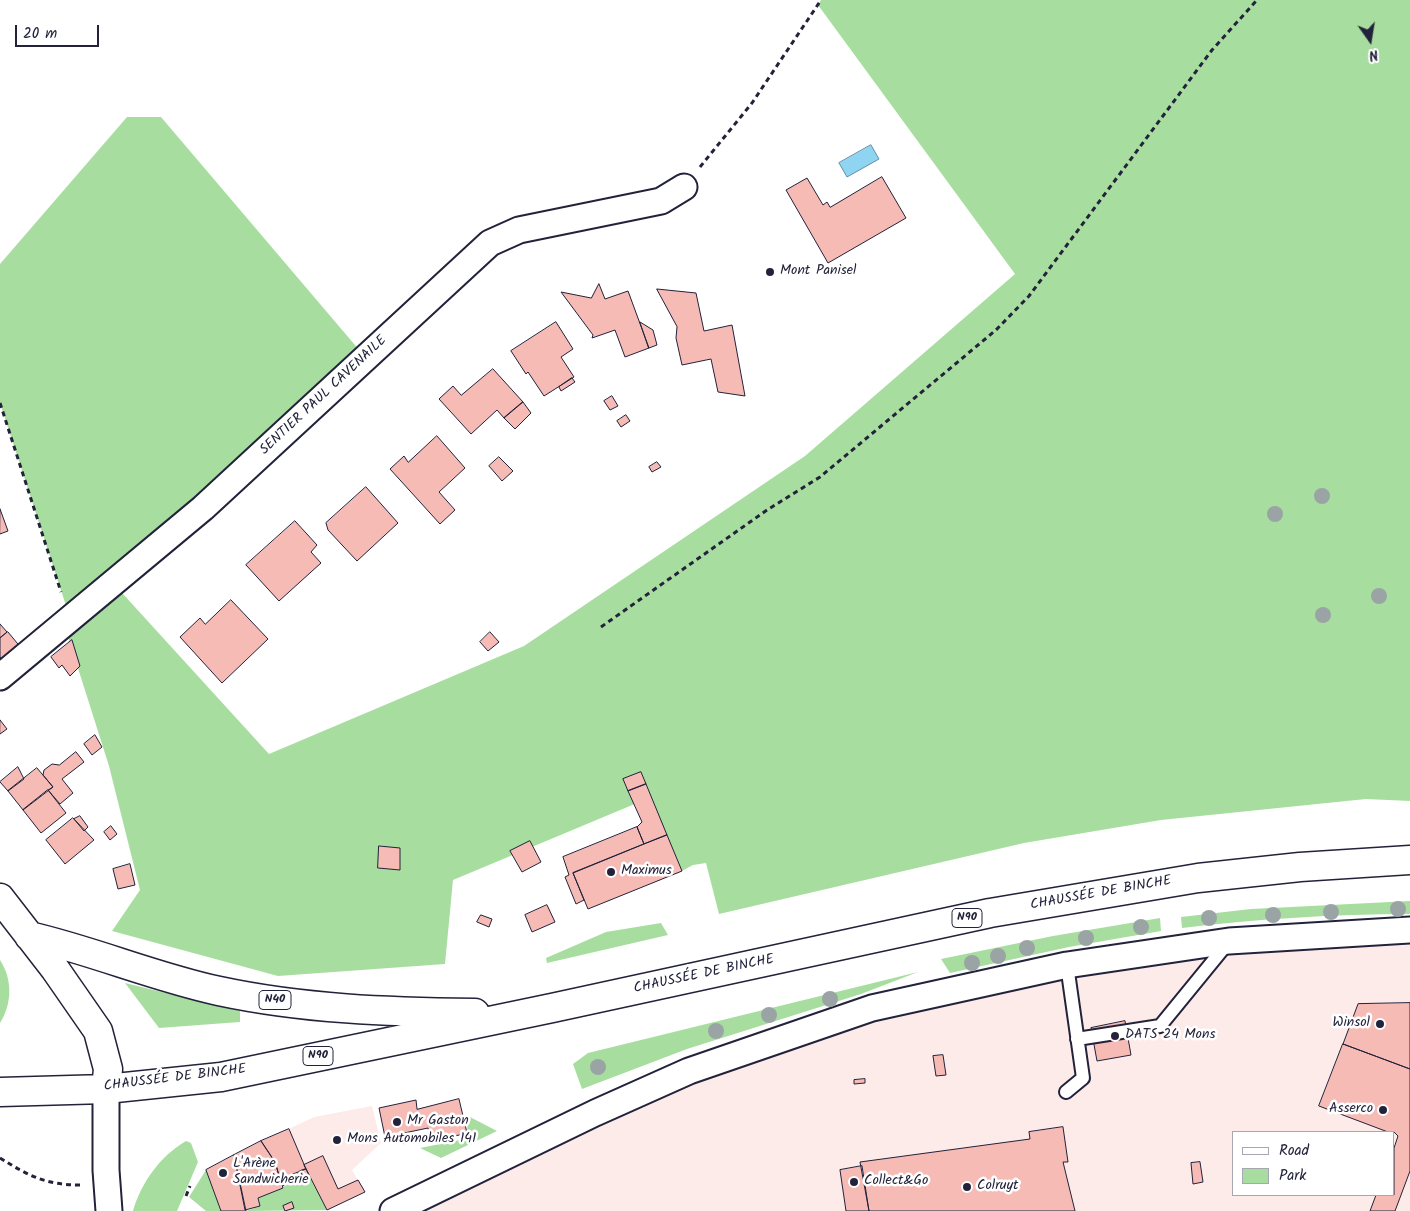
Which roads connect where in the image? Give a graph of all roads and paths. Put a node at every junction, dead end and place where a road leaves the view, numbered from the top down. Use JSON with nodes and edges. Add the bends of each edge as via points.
{"nodes":[{"id":1,"x":821,"y":0,"type":"edge"},
{"id":2,"x":1257,"y":0,"type":"edge"},
{"id":3,"x":684,"y":187,"type":"joint"},
{"id":4,"x":0,"y":403,"type":"edge"},
{"id":5,"x":70,"y":618,"type":"junction"},
{"id":6,"x":601,"y":627,"type":"dead end"},
{"id":7,"x":0,"y":677,"type":"edge"},
{"id":8,"x":1410,"y":860,"type":"edge"},
{"id":9,"x":0,"y":898,"type":"edge"},
{"id":10,"x":1410,"y":930,"type":"edge"},
{"id":11,"x":29,"y":936,"type":"junction"},
{"id":12,"x":1229,"y":941,"type":"junction"},
{"id":13,"x":1067,"y":965,"type":"junction"},
{"id":14,"x":529,"y":1013,"type":"junction"},
{"id":15,"x":1077,"y":1040,"type":"junction"},
{"id":16,"x":106,"y":1089,"type":"junction"},
{"id":17,"x":0,"y":1092,"type":"edge"},
{"id":18,"x":1066,"y":1092,"type":"dead end"},
{"id":19,"x":406,"y":1133,"type":"dead end"},
{"id":20,"x":403,"y":1143,"type":"dead end"},
{"id":21,"x":0,"y":1158,"type":"edge"},
{"id":22,"x":190,"y":1186,"type":"dead end"},
{"id":23,"x":186,"y":1196,"type":"dead end"},
{"id":24,"x":108,"y":1201,"type":"edge"},
{"id":25,"x":393,"y":1211,"type":"edge"}],
"edges":[{"from":1,"to":3,"type":"path","via":[[752,103]]},
{"from":2,"to":6,"type":"path","via":[[1212,50],[1029,296],[996,330],[820,477],[767,510]]},
{"from":3,"to":5,"type":"street","name":"SENTIER PAUL CAVENAILE","via":[[662,200],[519,230],[490,243],[203,508]]},
{"from":4,"to":5,"type":"path"},
{"from":5,"to":7,"type":"street","name":"SENTIER PAUL CAVENAILE"},
{"from":8,"to":14,"type":"main road","name":"CHAUSSÉE DE BINCHE","number":"N90","via":[[1198,878],[990,913]]},
{"from":9,"to":11,"type":"main road"},
{"from":10,"to":12,"type":"street"},
{"from":11,"to":14,"type":"main road","number":"N40","via":[[244,996],[400,1012]]},
{"from":11,"to":16,"type":"main road","via":[[98,1031],[108,1069]]},
{"from":12,"to":13,"type":"street"},
{"from":12,"to":15,"type":"lane","via":[[1160,1026]]},
{"from":13,"to":15,"type":"lane"},
{"from":13,"to":25,"type":"street","via":[[872,1008],[689,1071]]},
{"from":14,"to":16,"type":"main road","name":"CHAUSSÉE DE BINCHE","number":"N90","via":[[221,1077]]},
{"from":15,"to":18,"type":"lane","via":[[1083,1078]]},
{"from":16,"to":17,"type":"main road","name":"CHAUSSÉE DE BINCHE","number":"N90"},
{"from":16,"to":24,"type":"street"},
{"from":19,"to":20,"type":"path","via":[[408,1140]]},
{"from":21,"to":24,"type":"path","via":[[23,1173],[55,1185],[84,1185]]},
{"from":22,"to":23,"type":"path"}]}
